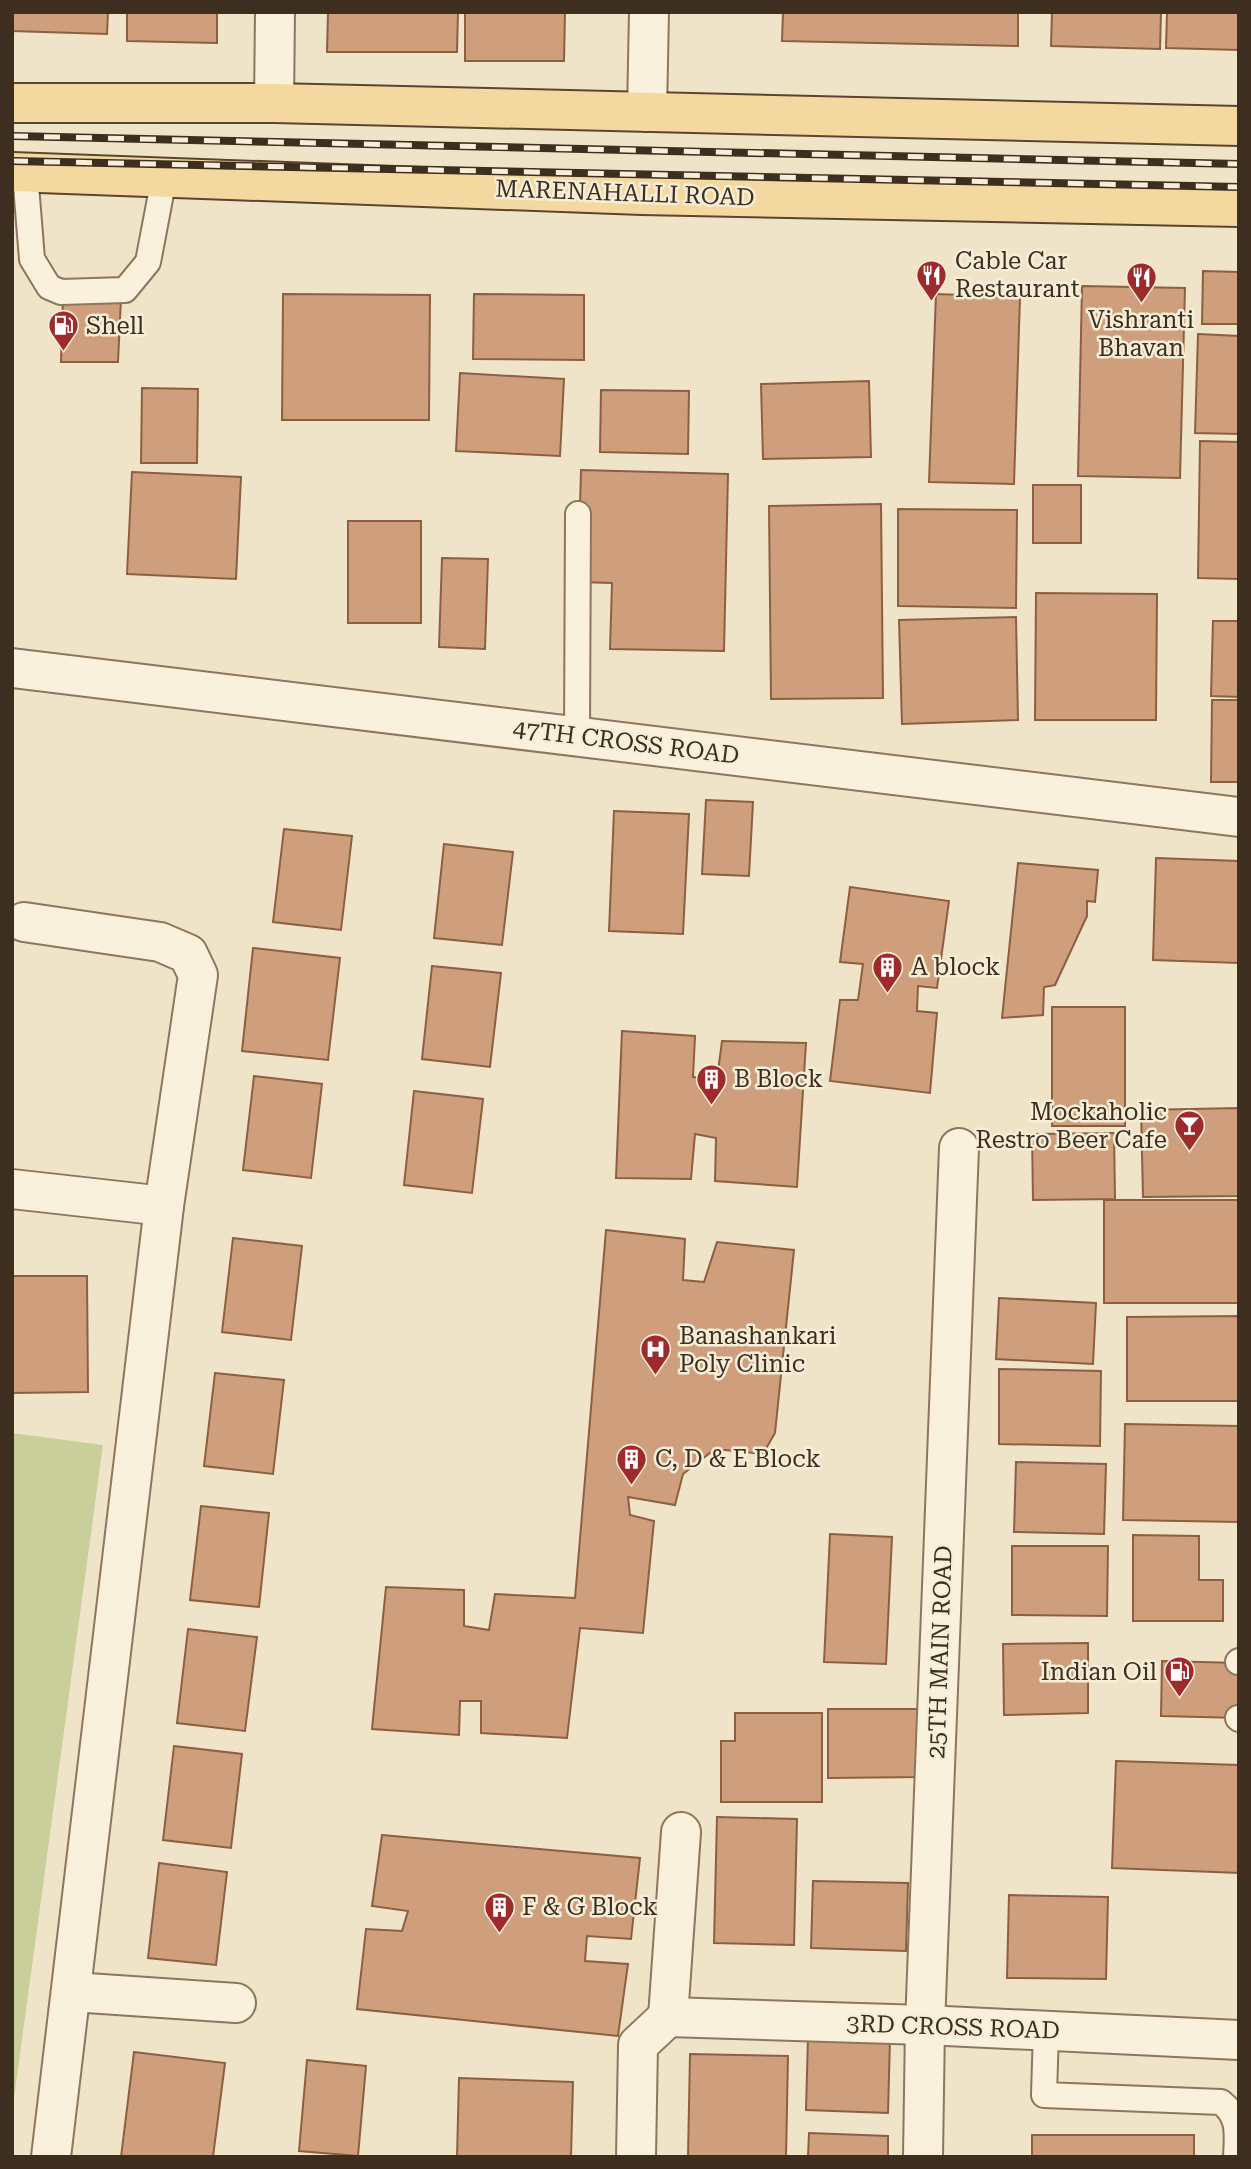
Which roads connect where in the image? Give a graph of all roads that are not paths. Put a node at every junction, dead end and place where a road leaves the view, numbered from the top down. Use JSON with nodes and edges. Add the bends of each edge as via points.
{"nodes":[{"id":1,"x":275,"y":12,"type":"edge"},
{"id":2,"x":649,"y":12,"type":"edge"},
{"id":3,"x":12,"y":103,"type":"edge"},
{"id":4,"x":274,"y":103,"type":"junction"},
{"id":5,"x":647,"y":112,"type":"junction"},
{"id":6,"x":1239,"y":126,"type":"edge"},
{"id":7,"x":19,"y":173,"type":"edge"},
{"id":8,"x":164,"y":178,"type":"junction"},
{"id":9,"x":1239,"y":207,"type":"edge"},
{"id":10,"x":578,"y":514,"type":"dead end"},
{"id":11,"x":12,"y":668,"type":"edge"},
{"id":12,"x":577,"y":736,"type":"junction"},
{"id":13,"x":1239,"y":817,"type":"edge"},
{"id":14,"x":24,"y":922,"type":"dead end"},
{"id":15,"x":959,"y":1148,"type":"dead end"},
{"id":16,"x":12,"y":1189,"type":"edge"},
{"id":17,"x":164,"y":1206,"type":"junction"},
{"id":18,"x":681,"y":1832,"type":"dead end"},
{"id":19,"x":72,"y":1992,"type":"junction"},
{"id":20,"x":236,"y":2003,"type":"dead end"},
{"id":21,"x":668,"y":2017,"type":"junction"},
{"id":22,"x":925,"y":2025,"type":"junction"},
{"id":23,"x":1046,"y":2031,"type":"junction"},
{"id":24,"x":1239,"y":2040,"type":"edge"},
{"id":25,"x":51,"y":2157,"type":"edge"},
{"id":26,"x":636,"y":2157,"type":"edge"},
{"id":27,"x":923,"y":2157,"type":"edge"},
{"id":28,"x":1236,"y":2157,"type":"edge"}],
"edges":[{"from":1,"to":4,"type":"street"},
{"from":2,"to":5,"type":"street"},
{"from":3,"to":4,"type":"main road"},
{"from":4,"to":5,"type":"main road"},
{"from":5,"to":6,"type":"main road"},
{"from":7,"to":8,"type":"main road","name":"MARENAHALLI ROAD"},
{"from":7,"to":8,"type":"lane","via":[[32,259],[49,287],[61,292],[125,290],[148,261]]},
{"from":8,"to":9,"type":"main road","name":"MARENAHALLI ROAD","via":[[642,195]]},
{"from":10,"to":12,"type":"lane"},
{"from":11,"to":12,"type":"street","name":"47TH CROSS ROAD"},
{"from":12,"to":13,"type":"street","name":"47TH CROSS ROAD"},
{"from":14,"to":17,"type":"street","via":[[160,942],[188,954],[198,975]]},
{"from":15,"to":22,"type":"street","name":"25TH MAIN ROAD"},
{"from":16,"to":17,"type":"street"},
{"from":17,"to":19,"type":"street"},
{"from":18,"to":21,"type":"street"},
{"from":19,"to":20,"type":"street"},
{"from":19,"to":25,"type":"street"},
{"from":21,"to":22,"type":"street","name":"3RD CROSS ROAD"},
{"from":21,"to":26,"type":"street","via":[[638,2045]]},
{"from":22,"to":23,"type":"street","name":"3RD CROSS ROAD"},
{"from":22,"to":27,"type":"street","name":"25TH MAIN ROAD"},
{"from":23,"to":24,"type":"street","name":"3RD CROSS ROAD"},
{"from":23,"to":28,"type":"lane","via":[[1044,2095],[1222,2102],[1232,2111],[1237,2130]]}]}
